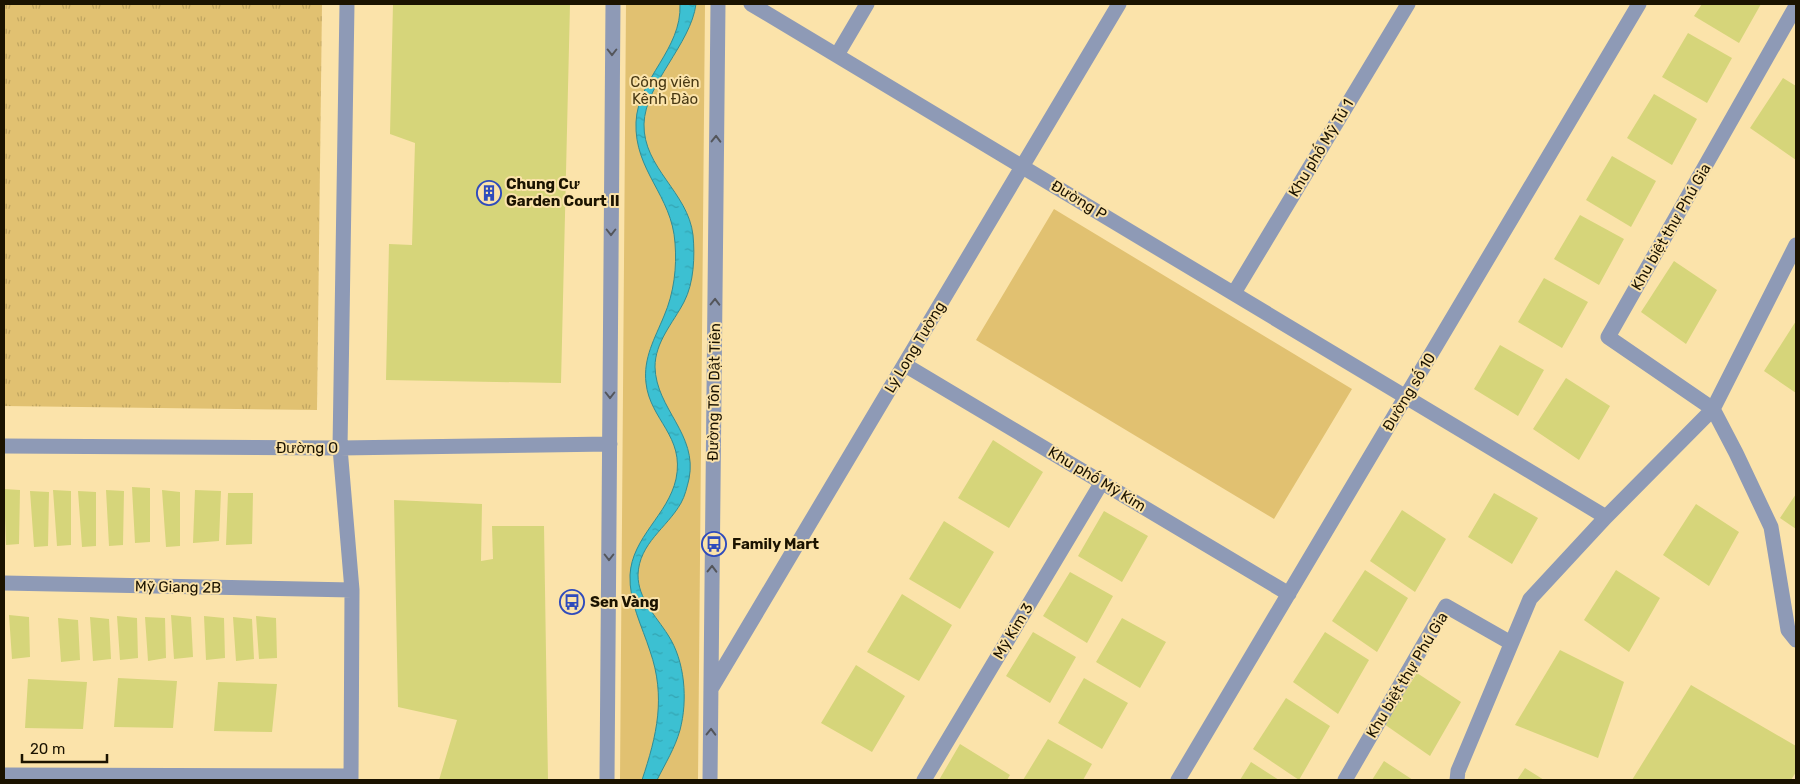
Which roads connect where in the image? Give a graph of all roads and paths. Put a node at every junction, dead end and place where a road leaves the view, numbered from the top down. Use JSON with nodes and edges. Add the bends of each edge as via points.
{"nodes":[{"id":1,"x":347,"y":4,"type":"edge"},
{"id":2,"x":613,"y":4,"type":"edge"},
{"id":3,"x":718,"y":4,"type":"edge"},
{"id":4,"x":751,"y":4,"type":"edge"},
{"id":5,"x":867,"y":4,"type":"edge"},
{"id":6,"x":1119,"y":4,"type":"edge"},
{"id":7,"x":1408,"y":4,"type":"edge"},
{"id":8,"x":1639,"y":4,"type":"edge"},
{"id":9,"x":1796,"y":6,"type":"edge"},
{"id":10,"x":837,"y":55,"type":"junction"},
{"id":11,"x":1023,"y":166,"type":"junction"},
{"id":12,"x":1796,"y":245,"type":"edge"},
{"id":13,"x":1234,"y":292,"type":"junction"},
{"id":14,"x":905,"y":364,"type":"junction"},
{"id":15,"x":1407,"y":396,"type":"junction"},
{"id":16,"x":1713,"y":409,"type":"junction"},
{"id":17,"x":610,"y":444,"type":"junction"},
{"id":18,"x":4,"y":446,"type":"edge"},
{"id":19,"x":340,"y":448,"type":"junction"},
{"id":20,"x":1102,"y":482,"type":"junction"},
{"id":21,"x":1606,"y":517,"type":"junction"},
{"id":22,"x":4,"y":583,"type":"edge"},
{"id":23,"x":352,"y":590,"type":"junction"},
{"id":24,"x":1289,"y":594,"type":"junction"},
{"id":25,"x":1796,"y":640,"type":"edge"},
{"id":26,"x":1511,"y":643,"type":"junction"},
{"id":27,"x":711,"y":689,"type":"junction"},
{"id":28,"x":4,"y":775,"type":"edge"},
{"id":29,"x":351,"y":778,"type":"edge"},
{"id":30,"x":607,"y":780,"type":"edge"},
{"id":31,"x":710,"y":780,"type":"edge"},
{"id":32,"x":924,"y":780,"type":"edge"},
{"id":33,"x":1178,"y":780,"type":"edge"},
{"id":34,"x":1345,"y":780,"type":"edge"},
{"id":35,"x":1457,"y":780,"type":"edge"}],
"edges":[{"from":1,"to":19,"type":"street"},
{"from":2,"to":17,"type":"street","one_way":true},
{"from":27,"to":3,"type":"street","name":"Đường Tôn Dật Tiên","one_way":true},
{"from":4,"to":10,"type":"street","name":"Đường P"},
{"from":5,"to":10,"type":"street"},
{"from":6,"to":11,"type":"street","name":"Lý Long Tường"},
{"from":7,"to":13,"type":"street","name":"Khu phố Mỹ Tú 1"},
{"from":8,"to":15,"type":"street","name":"Đường số 10"},
{"from":9,"to":16,"type":"street","name":"Khu biệt thự Phú Gia","via":[[1608,337]]},
{"from":10,"to":11,"type":"street","name":"Đường P"},
{"from":11,"to":13,"type":"street","name":"Đường P"},
{"from":11,"to":14,"type":"street","name":"Lý Long Tường"},
{"from":12,"to":16,"type":"street"},
{"from":13,"to":15,"type":"street","name":"Đường P"},
{"from":14,"to":20,"type":"street","name":"Khu phố Mỹ Kim"},
{"from":14,"to":27,"type":"street","name":"Lý Long Tường"},
{"from":15,"to":21,"type":"street"},
{"from":15,"to":24,"type":"street","name":"Đường số 10"},
{"from":16,"to":21,"type":"street"},
{"from":16,"to":25,"type":"street","name":"Khu biệt thự Phú Gia","via":[[1771,527],[1788,630]]},
{"from":17,"to":19,"type":"street","name":"Đường O"},
{"from":17,"to":30,"type":"street","one_way":true},
{"from":18,"to":19,"type":"street","name":"Đường O"},
{"from":19,"to":23,"type":"street"},
{"from":20,"to":24,"type":"street","name":"Khu phố Mỹ Kim"},
{"from":20,"to":32,"type":"street","name":"Mỹ Kim 3"},
{"from":21,"to":26,"type":"street","via":[[1530,599]]},
{"from":22,"to":23,"type":"street","name":"Mỹ Giang 2B"},
{"from":23,"to":29,"type":"street"},
{"from":24,"to":33,"type":"street","name":"Đường số 10"},
{"from":26,"to":34,"type":"street","name":"Khu biệt thự Phú Gia","via":[[1446,606]]},
{"from":26,"to":35,"type":"street"},
{"from":31,"to":27,"type":"street","name":"Đường Tôn Dật Tiên","one_way":true},
{"from":28,"to":29,"type":"street"}]}
